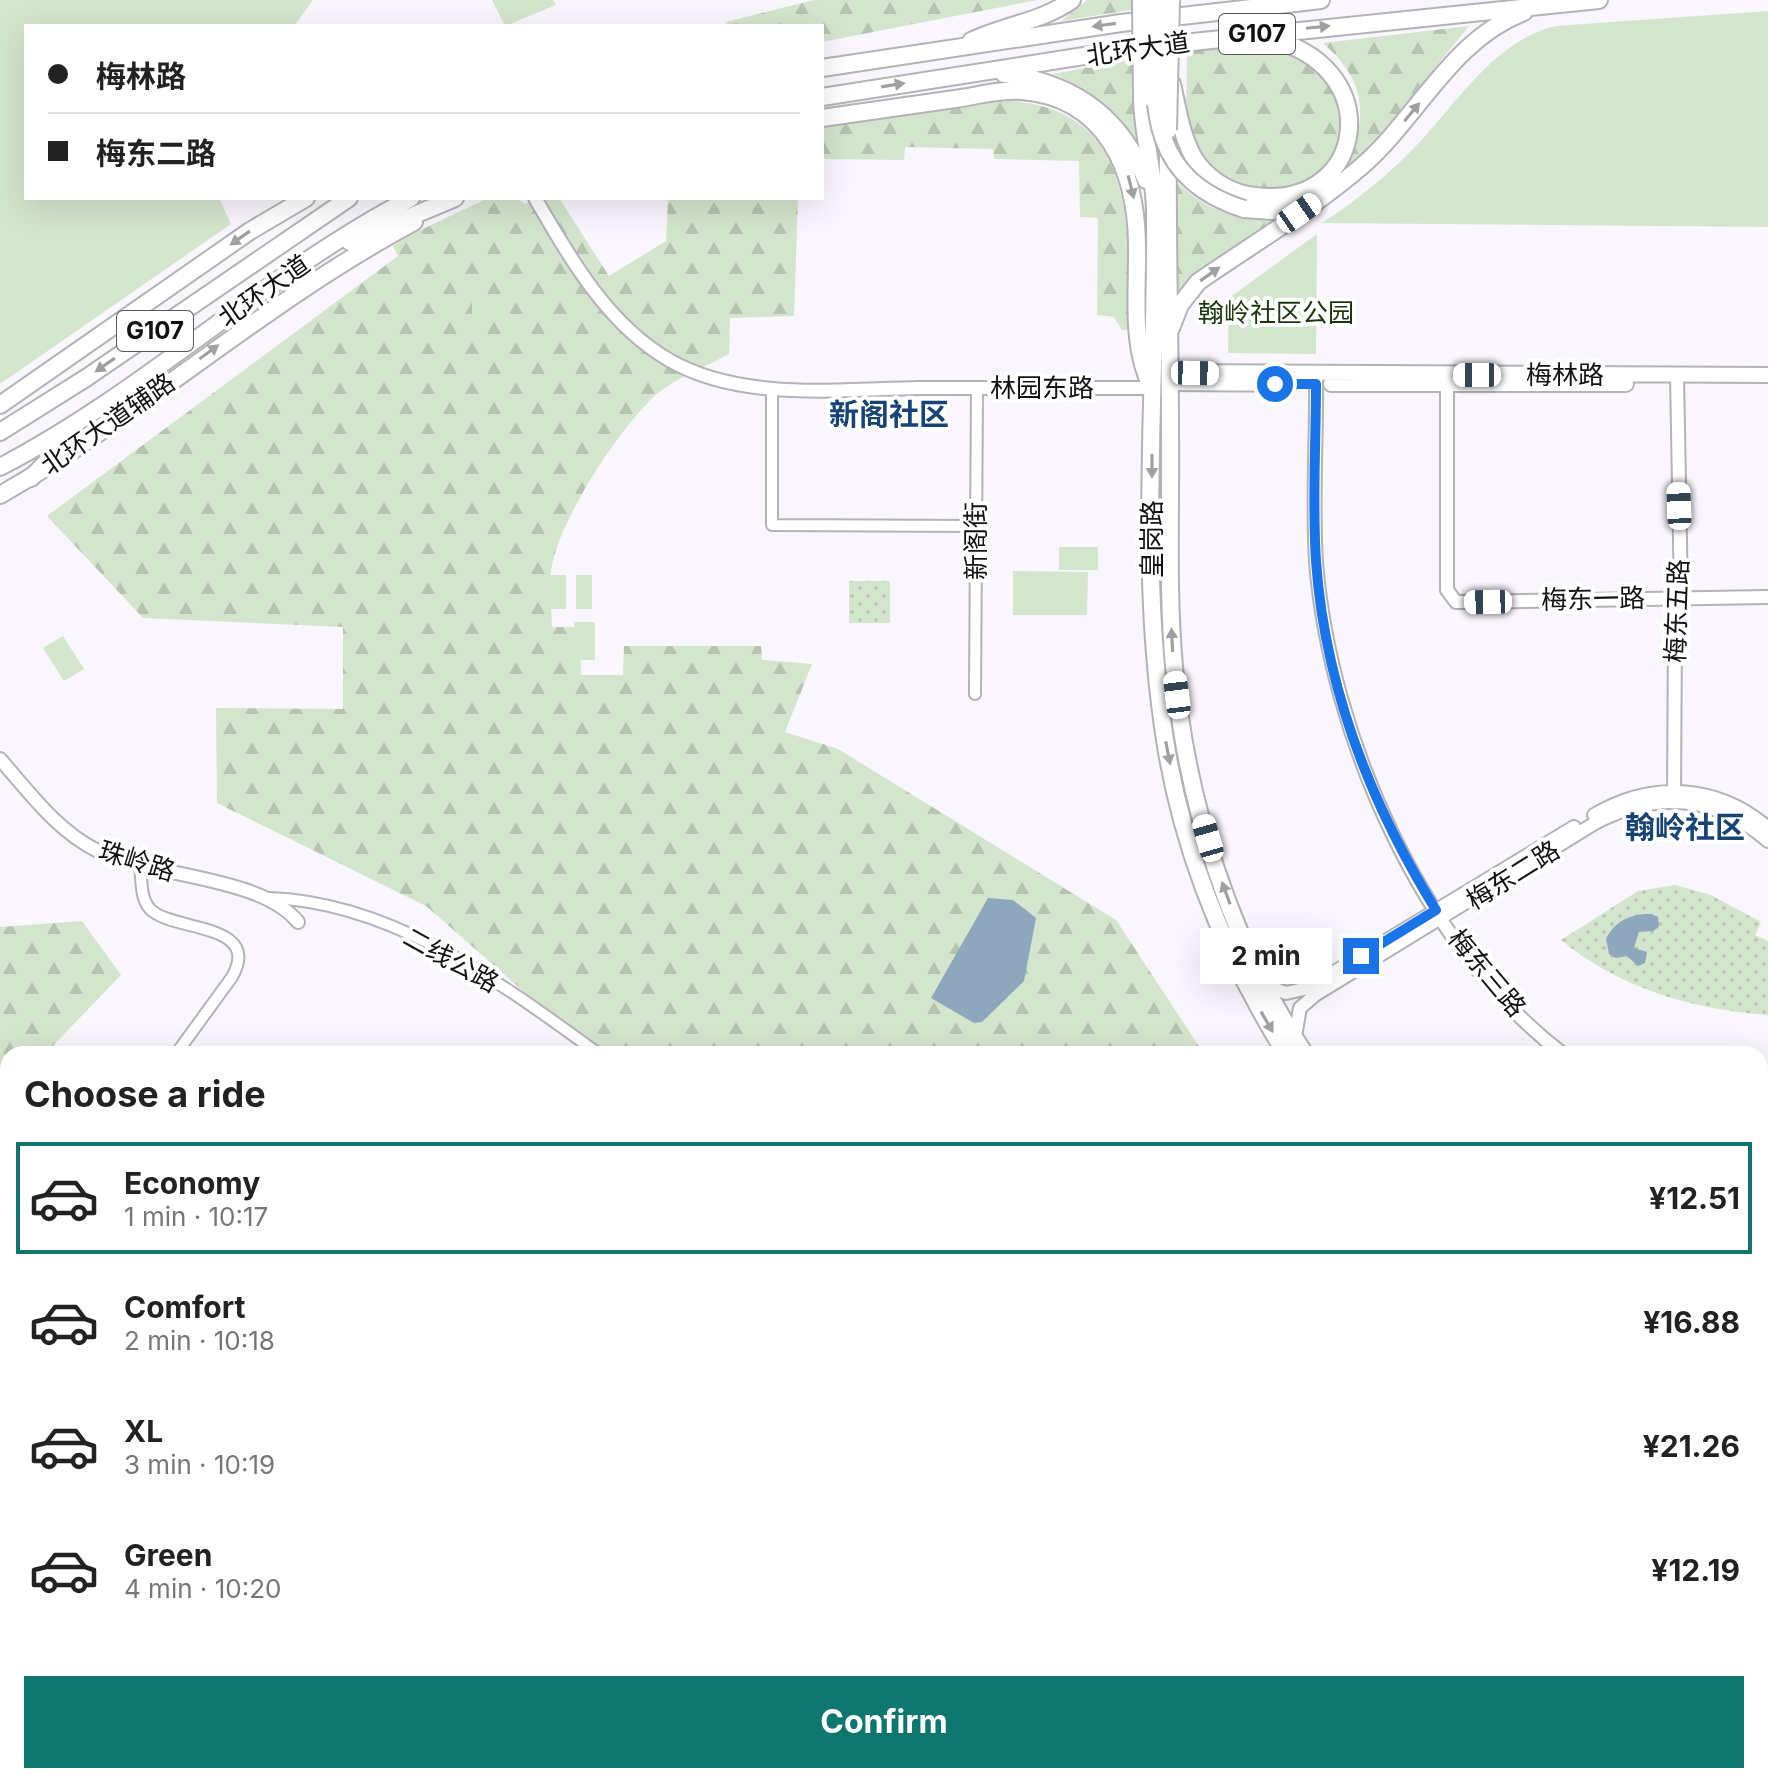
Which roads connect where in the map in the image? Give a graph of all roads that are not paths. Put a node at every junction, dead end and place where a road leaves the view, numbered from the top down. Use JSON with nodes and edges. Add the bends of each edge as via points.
{"nodes":[{"id":1,"x":1072,"y":0,"type":"edge"},
{"id":2,"x":1141,"y":0,"type":"edge"},
{"id":3,"x":1155,"y":0,"type":"edge"},
{"id":4,"x":1171,"y":0,"type":"edge"},
{"id":5,"x":1321,"y":0,"type":"edge"},
{"id":6,"x":1599,"y":0,"type":"edge"},
{"id":7,"x":1552,"y":4,"type":"junction"},
{"id":8,"x":1246,"y":35,"type":"junction"},
{"id":9,"x":958,"y":47,"type":"junction"},
{"id":10,"x":824,"y":66,"type":"edge"},
{"id":11,"x":963,"y":74,"type":"junction"},
{"id":12,"x":824,"y":97,"type":"edge"},
{"id":13,"x":824,"y":118,"type":"edge"},
{"id":14,"x":1176,"y":132,"type":"junction"},
{"id":15,"x":1324,"y":195,"type":"junction"},
{"id":16,"x":303,"y":200,"type":"edge"},
{"id":17,"x":337,"y":200,"type":"edge"},
{"id":18,"x":346,"y":200,"type":"edge"},
{"id":19,"x":407,"y":200,"type":"edge"},
{"id":20,"x":452,"y":200,"type":"edge"},
{"id":21,"x":453,"y":200,"type":"edge"},
{"id":22,"x":536,"y":200,"type":"edge"},
{"id":23,"x":1155,"y":212,"type":"junction"},
{"id":24,"x":307,"y":224,"type":"junction"},
{"id":25,"x":295,"y":269,"type":"junction"},
{"id":26,"x":1169,"y":337,"type":"junction"},
{"id":27,"x":1768,"y":375,"type":"edge"},
{"id":28,"x":1170,"y":377,"type":"junction"},
{"id":29,"x":1316,"y":379,"type":"junction"},
{"id":30,"x":1677,"y":379,"type":"junction"},
{"id":31,"x":1447,"y":380,"type":"junction"},
{"id":32,"x":1768,"y":384,"type":"edge"},
{"id":33,"x":772,"y":388,"type":"junction"},
{"id":34,"x":977,"y":388,"type":"junction"},
{"id":35,"x":1152,"y":388,"type":"junction"},
{"id":36,"x":108,"y":403,"type":"junction"},
{"id":37,"x":0,"y":405,"type":"edge"},
{"id":38,"x":0,"y":432,"type":"edge"},
{"id":39,"x":0,"y":467,"type":"edge"},
{"id":40,"x":31,"y":478,"type":"junction"},
{"id":41,"x":0,"y":495,"type":"edge"},
{"id":42,"x":976,"y":526,"type":"junction"},
{"id":43,"x":1681,"y":597,"type":"junction"},
{"id":44,"x":1768,"y":597,"type":"edge"},
{"id":45,"x":975,"y":694,"type":"dead end"},
{"id":46,"x":0,"y":759,"type":"edge"},
{"id":47,"x":1674,"y":796,"type":"junction"},
{"id":48,"x":1768,"y":828,"type":"edge"},
{"id":49,"x":1768,"y":841,"type":"edge"},
{"id":50,"x":140,"y":866,"type":"junction"},
{"id":51,"x":269,"y":898,"type":"junction"},
{"id":52,"x":1439,"y":914,"type":"junction"},
{"id":53,"x":298,"y":922,"type":"dead end"},
{"id":54,"x":1265,"y":985,"type":"junction"},
{"id":55,"x":1296,"y":1039,"type":"junction"},
{"id":56,"x":182,"y":1046,"type":"edge"},
{"id":57,"x":587,"y":1046,"type":"edge"},
{"id":58,"x":1281,"y":1046,"type":"edge"},
{"id":59,"x":1300,"y":1046,"type":"edge"},
{"id":60,"x":1549,"y":1046,"type":"edge"}],
"edges":[{"from":1,"to":9,"type":"main road","via":[[1048,15],[991,30]]},
{"from":2,"to":23,"type":"main road","name":"皇岗路","bridge":true,"via":[[1142,99]]},
{"from":3,"to":15,"type":"main road","bridge":true,"via":[[1156,105],[1164,146],[1193,184],[1244,209],[1290,208]]},
{"from":4,"to":14,"type":"main road","name":"皇岗路","bridge":true},
{"from":5,"to":9,"type":"main road","name":"北环大道","number":"G107","one_way":true},
{"from":6,"to":7,"type":"main road","name":"北环大道","number":"G107"},
{"from":8,"to":7,"type":"main road","name":"北环大道","number":"G107","one_way":true},
{"from":15,"to":7,"type":"main road","one_way":true,"via":[[1377,152],[1479,36],[1509,18]]},
{"from":8,"to":11,"type":"main road","name":"北环大道","number":"G107"},
{"from":8,"to":14,"type":"main road","via":[[1298,48],[1337,79],[1350,122],[1334,167],[1298,193],[1249,195],[1209,176]]},
{"from":9,"to":10,"type":"main road","name":"北环大道","number":"G107"},
{"from":12,"to":11,"type":"main road","name":"北环大道","number":"G107","one_way":true},
{"from":11,"to":23,"type":"main road","via":[[1037,79],[1088,101],[1121,132],[1142,170]]},
{"from":13,"to":35,"type":"main road","one_way":true,"via":[[1018,91],[1052,97],[1082,113],[1125,165],[1135,206],[1140,363]]},
{"from":14,"to":26,"type":"main road","name":"皇岗路"},
{"from":26,"to":15,"type":"main road","one_way":true,"via":[[1180,305],[1198,282]]},
{"from":16,"to":37,"type":"main road","one_way":true},
{"from":17,"to":24,"type":"main road"},
{"from":18,"to":24,"type":"main road","name":"北环大道","number":"G107"},
{"from":19,"to":25,"type":"main road","name":"北环大道","number":"G107"},
{"from":20,"to":25,"type":"main road"},
{"from":40,"to":21,"type":"main road","name":"北环大道辅路","one_way":true,"via":[[310,281]]},
{"from":22,"to":33,"type":"street","name":"林园东路","via":[[588,284],[651,348],[687,370]]},
{"from":23,"to":35,"type":"main road","name":"皇岗路"},
{"from":24,"to":38,"type":"main road","name":"北环大道","number":"G107","one_way":true},
{"from":25,"to":36,"type":"main road","name":"北环大道","number":"G107"},
{"from":26,"to":28,"type":"main road","name":"皇岗路"},
{"from":27,"to":30,"type":"main road","name":"梅林路"},
{"from":28,"to":29,"type":"main road","name":"梅林路"},
{"from":54,"to":28,"type":"main road","name":"皇岗路","one_way":true,"via":[[1215,863],[1181,723],[1171,614]]},
{"from":29,"to":31,"type":"main road","name":"梅林路"},
{"from":29,"to":52,"type":"street","name":"梅东三路","via":[[1316,562],[1335,681],[1367,777]]},
{"from":30,"to":31,"type":"main road","name":"梅林路"},
{"from":30,"to":32,"type":"main road","name":"梅林路"},
{"from":30,"to":43,"type":"street","name":"梅东五路"},
{"from":31,"to":43,"type":"street","name":"梅东一路","via":[[1447,590],[1456,602]]},
{"from":33,"to":34,"type":"street","name":"林园东路"},
{"from":33,"to":42,"type":"street","via":[[772,525]]},
{"from":34,"to":35,"type":"street","name":"林园东路"},
{"from":34,"to":42,"type":"street","name":"新阁街"},
{"from":35,"to":58,"type":"main road","name":"皇岗路","one_way":true,"via":[[1154,650],[1166,746],[1195,865],[1219,931]]},
{"from":36,"to":39,"type":"main road","name":"北环大道","number":"G107"},
{"from":36,"to":40,"type":"main road"},
{"from":40,"to":41,"type":"main road","name":"北环大道辅路"},
{"from":42,"to":45,"type":"street","name":"新阁街"},
{"from":43,"to":44,"type":"street","name":"梅东一路"},
{"from":43,"to":47,"type":"street","name":"梅东五路","via":[[1675,631]]},
{"from":46,"to":50,"type":"street","name":"珠岭路","via":[[71,834]]},
{"from":47,"to":48,"type":"street","name":"梅东二路","via":[[1732,804]]},
{"from":47,"to":49,"type":"street","name":"梅东二路","via":[[1728,813]]},
{"from":47,"to":52,"type":"street","name":"梅东二路","via":[[1647,793],[1612,805]]},
{"from":50,"to":51,"type":"street","name":"珠岭路"},
{"from":50,"to":56,"type":"street","via":[[144,900],[153,911],[220,934],[237,954],[232,977]]},
{"from":51,"to":53,"type":"street","name":"珠岭路"},
{"from":51,"to":57,"type":"street","name":"二线公路","via":[[363,917],[421,939]]},
{"from":52,"to":54,"type":"street","name":"梅东二路","via":[[1308,988],[1286,993]]},
{"from":52,"to":55,"type":"street","name":"梅东二路","via":[[1306,1001],[1297,1014]]},
{"from":52,"to":60,"type":"street","name":"梅东三路","via":[[1487,979]]},
{"from":54,"to":55,"type":"main road","name":"皇岗路"},
{"from":55,"to":59,"type":"main road","name":"皇岗路"}]}
